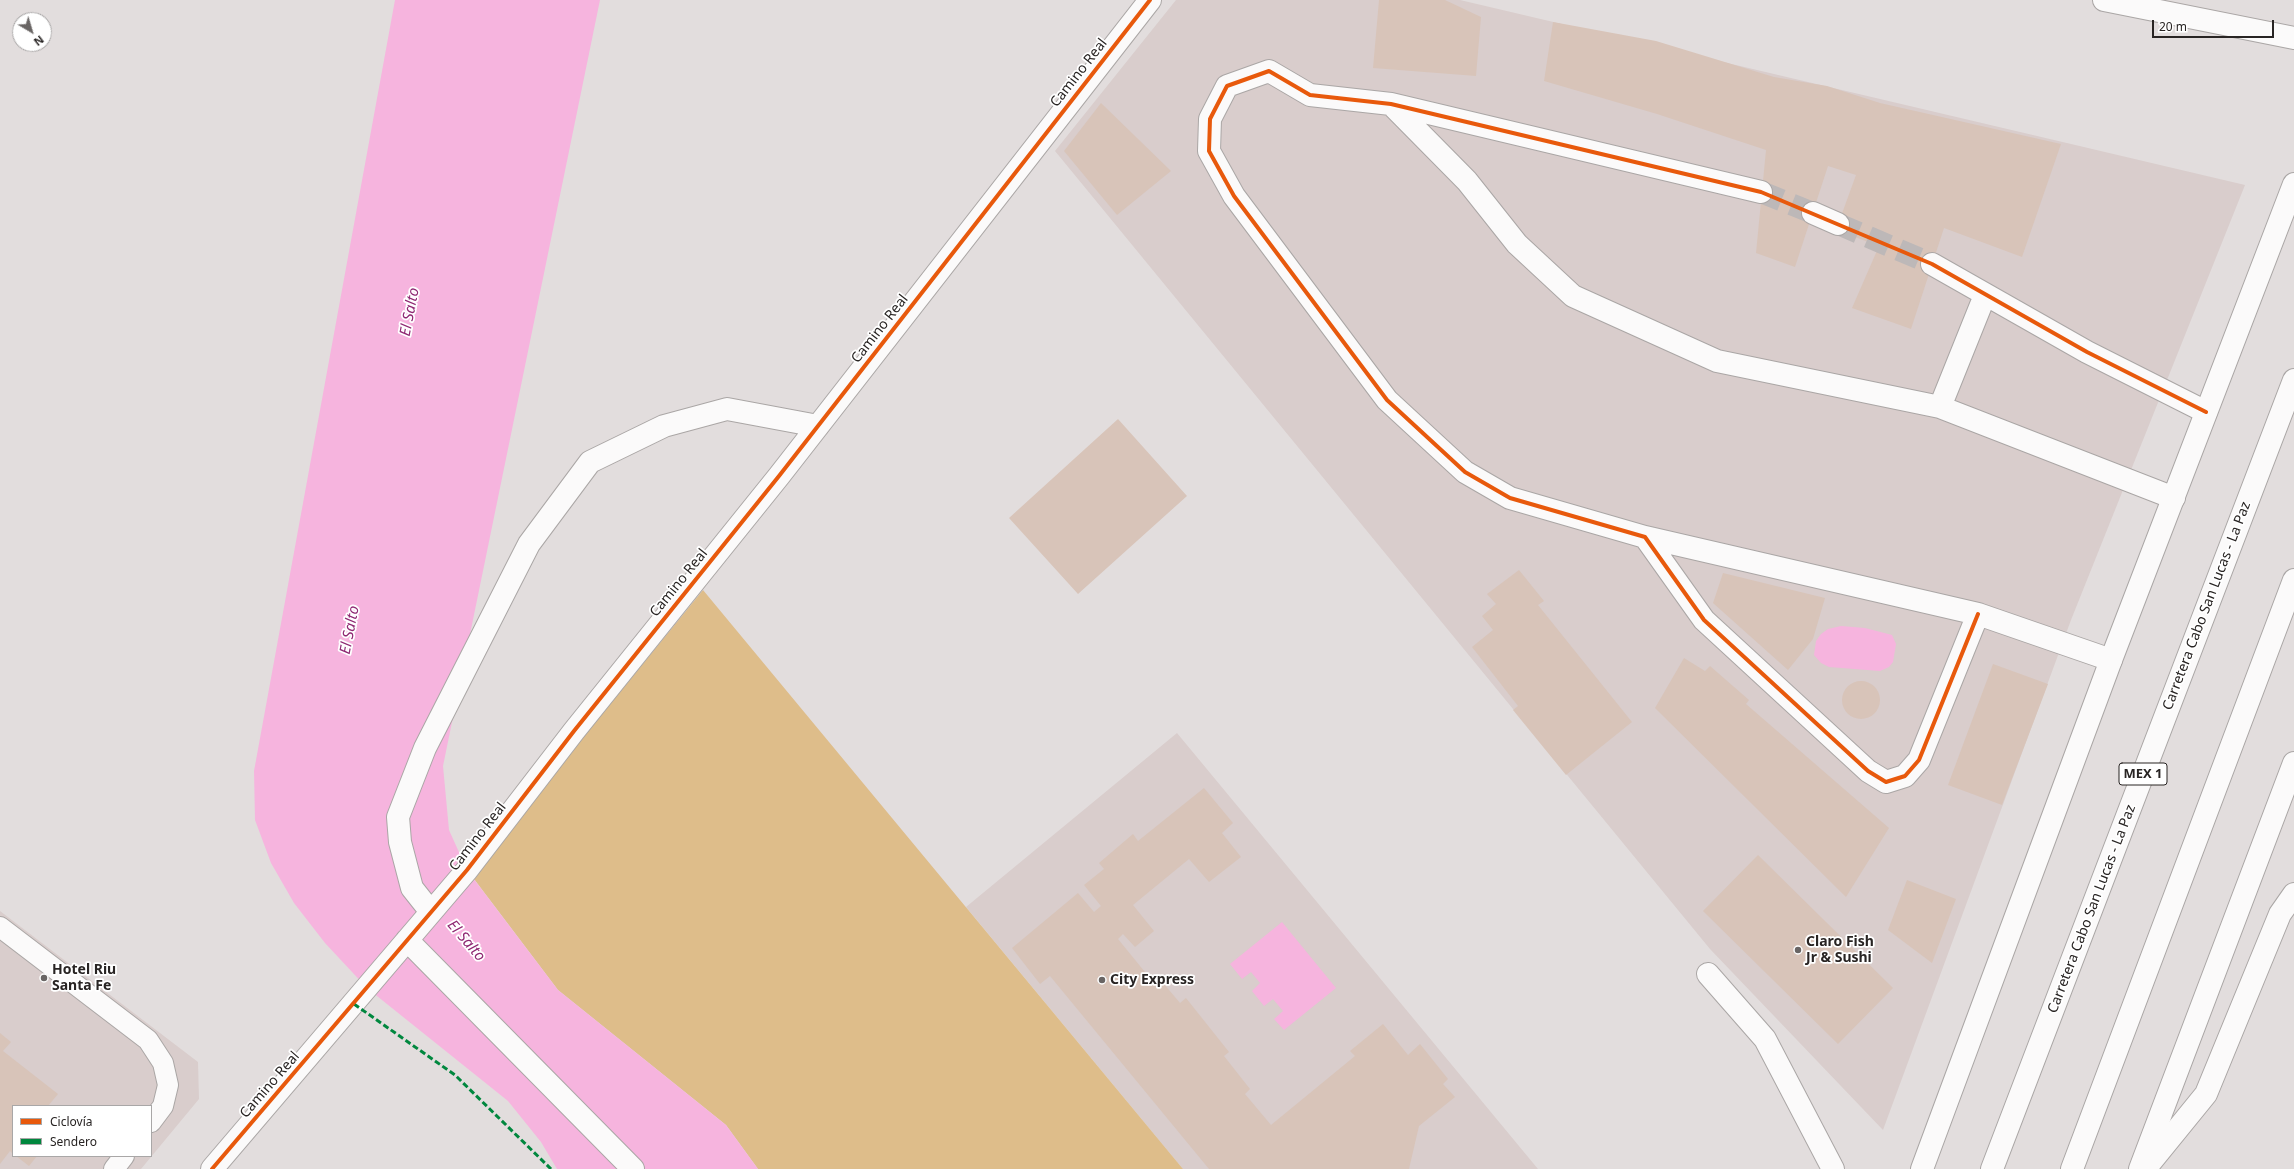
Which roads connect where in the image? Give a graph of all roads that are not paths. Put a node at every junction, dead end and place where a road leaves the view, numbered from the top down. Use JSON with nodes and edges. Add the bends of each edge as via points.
{"nodes":[{"id":1,"x":1150,"y":0,"type":"edge"},
{"id":2,"x":2104,"y":0,"type":"edge"},
{"id":3,"x":2294,"y":38,"type":"edge"},
{"id":4,"x":1391,"y":104,"type":"junction"},
{"id":5,"x":2294,"y":184,"type":"edge"},
{"id":6,"x":1761,"y":192,"type":"tunnel mouth"},
{"id":7,"x":1813,"y":213,"type":"tunnel mouth"},
{"id":8,"x":1838,"y":224,"type":"tunnel mouth"},
{"id":9,"x":1932,"y":264,"type":"tunnel mouth"},
{"id":10,"x":1985,"y":294,"type":"junction"},
{"id":11,"x":2294,"y":380,"type":"edge"},
{"id":12,"x":1940,"y":407,"type":"junction"},
{"id":13,"x":2206,"y":412,"type":"junction"},
{"id":14,"x":818,"y":426,"type":"junction"},
{"id":15,"x":2174,"y":498,"type":"junction"},
{"id":16,"x":1645,"y":537,"type":"junction"},
{"id":17,"x":2294,"y":580,"type":"edge"},
{"id":18,"x":1978,"y":614,"type":"junction"},
{"id":19,"x":2111,"y":660,"type":"junction"},
{"id":20,"x":2294,"y":763,"type":"edge"},
{"id":21,"x":2294,"y":894,"type":"edge"},
{"id":22,"x":430,"y":912,"type":"junction"},
{"id":23,"x":0,"y":927,"type":"edge"},
{"id":24,"x":407,"y":940,"type":"junction"},
{"id":25,"x":1708,"y":974,"type":"dead end"},
{"id":26,"x":152,"y":1121,"type":"edge"},
{"id":27,"x":2002,"y":1143,"type":"junction"},
{"id":28,"x":123,"y":1157,"type":"edge"},
{"id":29,"x":114,"y":1169,"type":"edge"},
{"id":30,"x":212,"y":1169,"type":"edge"},
{"id":31,"x":633,"y":1169,"type":"edge"},
{"id":32,"x":1833,"y":1169,"type":"edge"},
{"id":33,"x":1922,"y":1169,"type":"edge"},
{"id":34,"x":1988,"y":1169,"type":"edge"},
{"id":35,"x":1992,"y":1169,"type":"edge"},
{"id":36,"x":2072,"y":1169,"type":"edge"},
{"id":37,"x":2140,"y":1169,"type":"edge"},
{"id":38,"x":2145,"y":1169,"type":"edge"}],
"edges":[{"from":1,"to":14,"type":"main road","name":"Camino Real"},
{"from":2,"to":3,"type":"main road"},
{"from":4,"to":6,"type":"main road"},
{"from":4,"to":12,"type":"main road","via":[[1467,181],[1517,244],[1574,296],[1717,361]]},
{"from":4,"to":16,"type":"main road","via":[[1310,95],[1269,71],[1228,86],[1210,119],[1209,151],[1234,196],[1387,400],[1465,472],[1510,498]]},
{"from":5,"to":13,"type":"main road"},
{"from":7,"to":8,"type":"main road"},
{"from":9,"to":10,"type":"main road"},
{"from":10,"to":12,"type":"main road"},
{"from":10,"to":13,"type":"main road","via":[[2087,352]]},
{"from":11,"to":27,"type":"main road","name":"Carretera Cabo San Lucas - La Paz","number":"MEX 1"},
{"from":12,"to":15,"type":"main road"},
{"from":13,"to":15,"type":"main road"},
{"from":14,"to":22,"type":"main road","name":"Camino Real","via":[[574,731],[467,870]]},
{"from":14,"to":22,"type":"main road","via":[[727,409],[664,426],[590,462],[529,544],[425,748],[398,817],[400,842],[412,888]]},
{"from":15,"to":19,"type":"main road"},
{"from":16,"to":18,"type":"main road"},
{"from":16,"to":18,"type":"main road","via":[[1704,620],[1868,771],[1886,782],[1905,776],[1919,760]]},
{"from":17,"to":36,"type":"main road"},
{"from":18,"to":19,"type":"main road"},
{"from":19,"to":33,"type":"main road"},
{"from":20,"to":37,"type":"main road"},
{"from":21,"to":38,"type":"main road","via":[[2280,914],[2206,1094]]},
{"from":22,"to":24,"type":"main road","name":"Camino Real"},
{"from":23,"to":26,"type":"lane","via":[[148,1040],[162,1063],[168,1085],[164,1106]]},
{"from":24,"to":30,"type":"main road","name":"Camino Real"},
{"from":24,"to":31,"type":"main road"},
{"from":25,"to":32,"type":"main road","via":[[1765,1039]]},
{"from":27,"to":34,"type":"main road"},
{"from":27,"to":35,"type":"main road","name":"Carretera Cabo San Lucas - La Paz","number":"MEX 1"},
{"from":28,"to":29,"type":"lane"}]}
